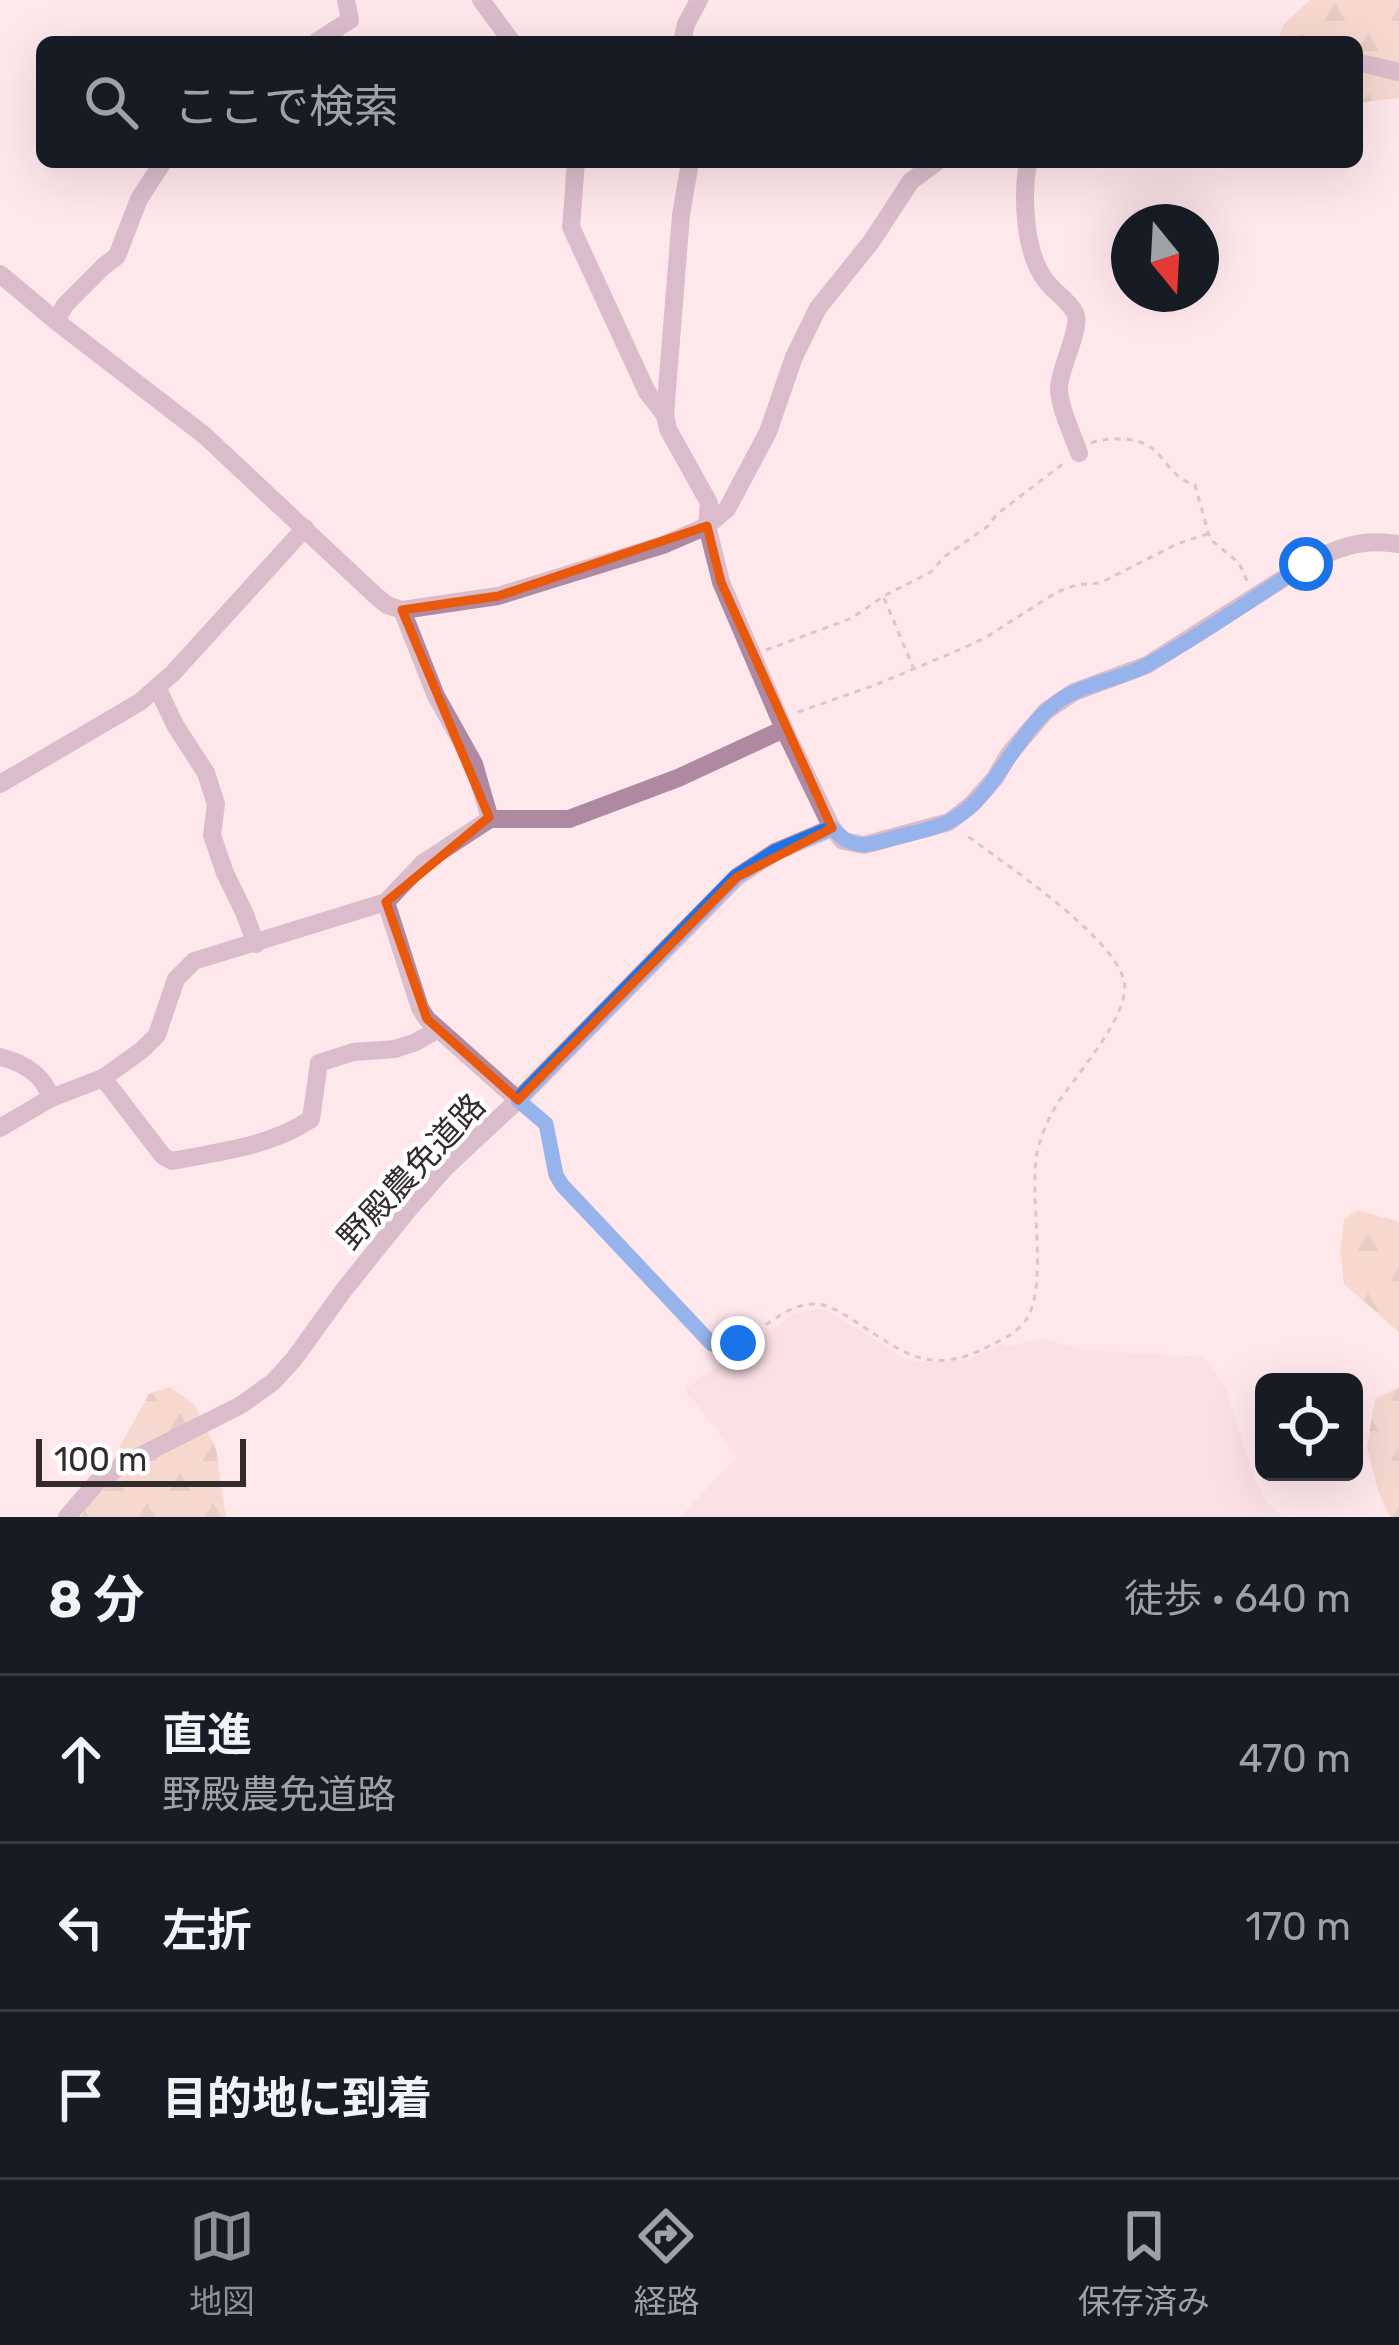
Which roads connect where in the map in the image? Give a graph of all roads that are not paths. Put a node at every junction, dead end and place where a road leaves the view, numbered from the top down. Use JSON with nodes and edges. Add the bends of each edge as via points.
{"nodes":[{"id":1,"x":346,"y":0,"type":"edge"},
{"id":2,"x":481,"y":0,"type":"edge"},
{"id":3,"x":699,"y":0,"type":"edge"},
{"id":4,"x":325,"y":36,"type":"edge"},
{"id":5,"x":508,"y":36,"type":"edge"},
{"id":6,"x":683,"y":36,"type":"edge"},
{"id":7,"x":1363,"y":63,"type":"edge"},
{"id":8,"x":1399,"y":72,"type":"edge"},
{"id":9,"x":159,"y":168,"type":"edge"},
{"id":10,"x":576,"y":168,"type":"edge"},
{"id":11,"x":689,"y":168,"type":"edge"},
{"id":12,"x":929,"y":168,"type":"edge"},
{"id":13,"x":1027,"y":168,"type":"edge"},
{"id":14,"x":0,"y":274,"type":"edge"},
{"id":15,"x":56,"y":321,"type":"junction"},
{"id":16,"x":665,"y":415,"type":"junction"},
{"id":17,"x":1079,"y":453,"type":"road end"},
{"id":18,"x":707,"y":526,"type":"junction"},
{"id":19,"x":305,"y":529,"type":"junction"},
{"id":20,"x":1399,"y":544,"type":"edge"},
{"id":21,"x":402,"y":610,"type":"junction"},
{"id":22,"x":157,"y":686,"type":"junction"},
{"id":23,"x":781,"y":724,"type":"junction"},
{"id":24,"x":0,"y":784,"type":"edge"},
{"id":25,"x":490,"y":819,"type":"junction"},
{"id":26,"x":832,"y":828,"type":"junction"},
{"id":27,"x":386,"y":902,"type":"junction"},
{"id":28,"x":256,"y":944,"type":"junction"},
{"id":29,"x":437,"y":1030,"type":"junction"},
{"id":30,"x":0,"y":1057,"type":"edge"},
{"id":31,"x":103,"y":1078,"type":"junction"},
{"id":32,"x":51,"y":1098,"type":"junction"},
{"id":33,"x":518,"y":1100,"type":"junction"},
{"id":34,"x":0,"y":1128,"type":"edge"},
{"id":35,"x":67,"y":1517,"type":"edge"}],
"edges":[{"from":1,"to":4,"type":"street","via":[[350,20]]},
{"from":2,"to":5,"type":"street"},
{"from":3,"to":6,"type":"street"},
{"from":7,"to":8,"type":"street"},
{"from":9,"to":15,"type":"street","via":[[117,256]]},
{"from":10,"to":16,"type":"street","via":[[571,227]]},
{"from":11,"to":16,"type":"street"},
{"from":12,"to":18,"type":"street","via":[[818,308],[768,432],[727,509]]},
{"from":13,"to":17,"type":"street","via":[[1026,226],[1040,274],[1078,322],[1059,393]]},
{"from":14,"to":15,"type":"street"},
{"from":15,"to":19,"type":"street","via":[[204,435]]},
{"from":16,"to":18,"type":"street","via":[[709,503]]},
{"from":18,"to":21,"type":"street","via":[[515,591]]},
{"from":18,"to":23,"type":"street","via":[[721,582]]},
{"from":19,"to":21,"type":"street"},
{"from":19,"to":22,"type":"street"},
{"from":20,"to":26,"type":"street","via":[[1371,540],[1314,559],[1147,665],[1062,699],[949,822],[864,845],[843,841]]},
{"from":21,"to":25,"type":"street","via":[[474,764]]},
{"from":22,"to":24,"type":"street"},
{"from":22,"to":28,"type":"street","via":[[206,773],[216,804],[212,835]]},
{"from":23,"to":25,"type":"street","via":[[678,778],[568,819]]},
{"from":23,"to":26,"type":"street"},
{"from":25,"to":27,"type":"street","via":[[423,863]]},
{"from":26,"to":33,"type":"street","name":"野殿農免道路","via":[[736,877]]},
{"from":27,"to":28,"type":"street"},
{"from":27,"to":29,"type":"street","via":[[420,1008]]},
{"from":28,"to":31,"type":"street","via":[[187,966],[157,1035]]},
{"from":29,"to":31,"type":"street","via":[[395,1049],[320,1063],[311,1119],[296,1130],[172,1161]]},
{"from":29,"to":33,"type":"street"},
{"from":30,"to":32,"type":"street","via":[[33,1071]]},
{"from":31,"to":32,"type":"street"},
{"from":32,"to":34,"type":"street"},
{"from":33,"to":35,"type":"street","name":"野殿農免道路","via":[[408,1210],[273,1382],[99,1480]]}]}
